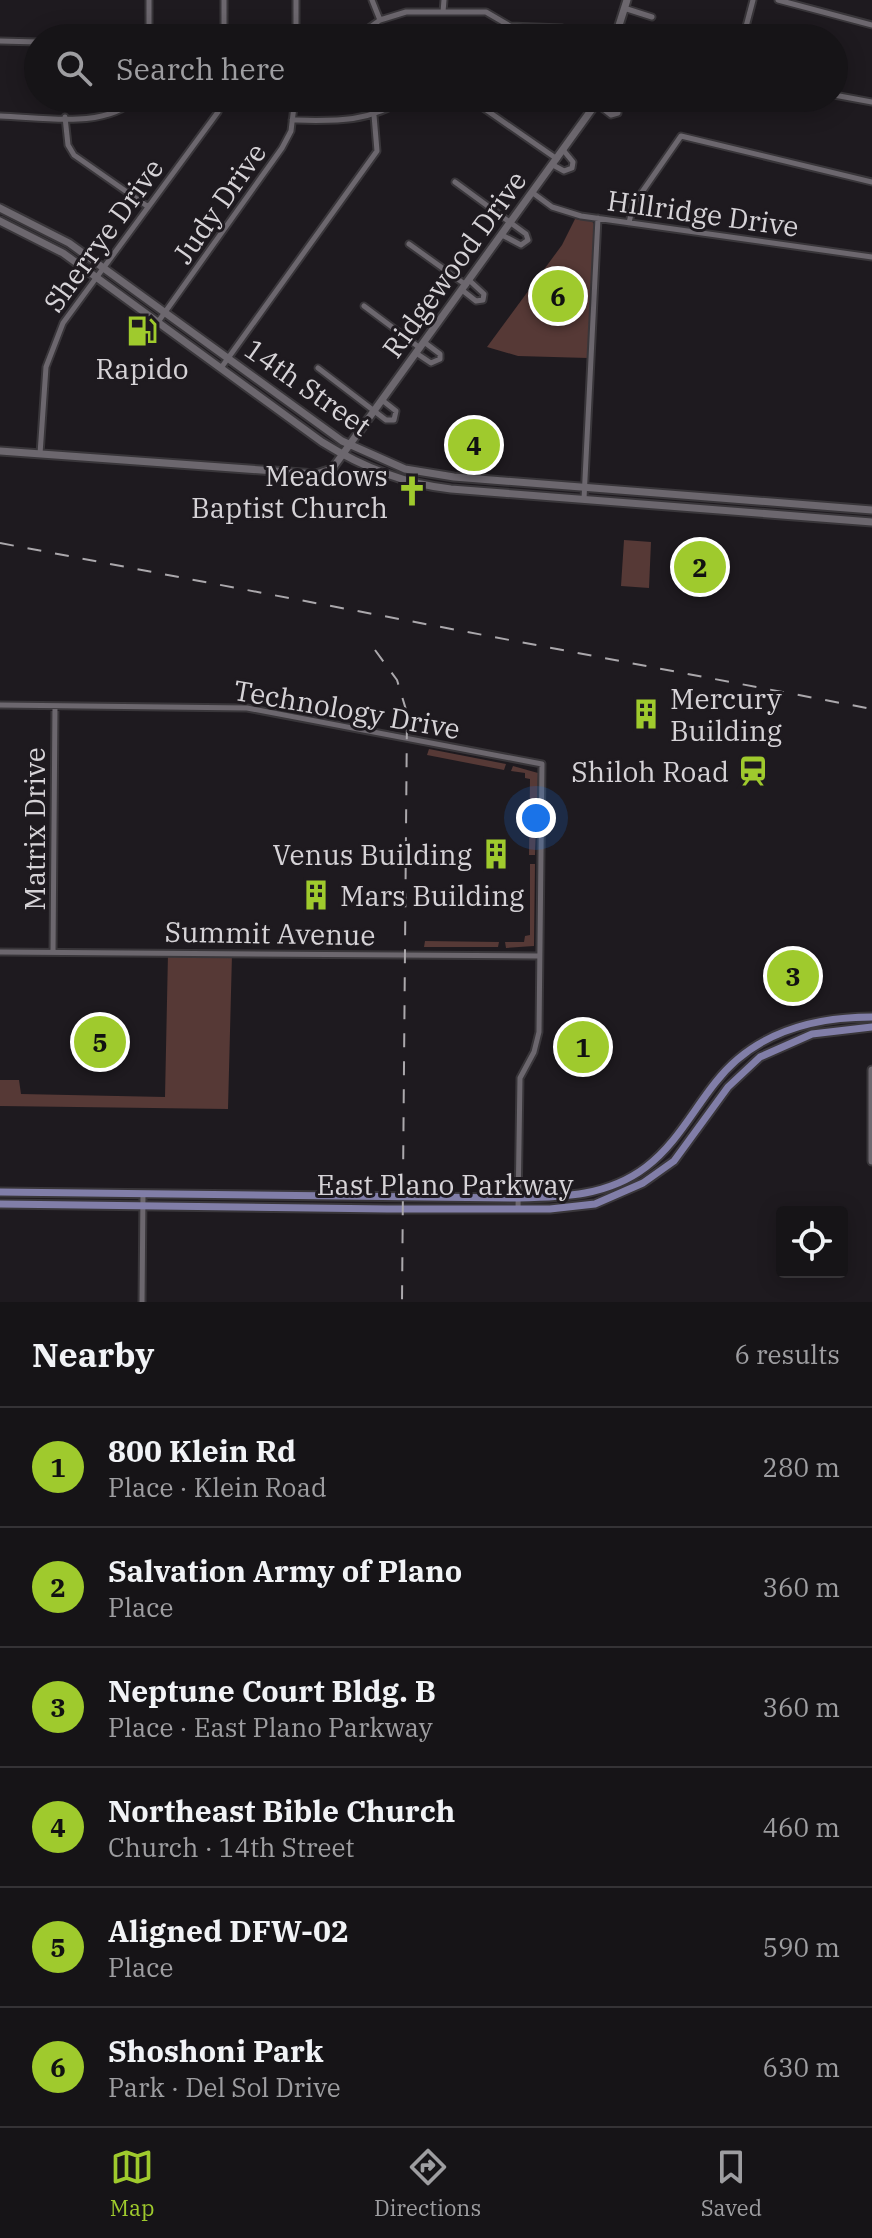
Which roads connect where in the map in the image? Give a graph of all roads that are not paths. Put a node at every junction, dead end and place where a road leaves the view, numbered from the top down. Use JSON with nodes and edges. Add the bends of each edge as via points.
{"nodes":[{"id":1,"x":149,"y":0,"type":"edge"},
{"id":2,"x":224,"y":0,"type":"edge"},
{"id":3,"x":296,"y":0,"type":"edge"},
{"id":4,"x":372,"y":0,"type":"edge"},
{"id":5,"x":444,"y":0,"type":"edge"},
{"id":6,"x":753,"y":0,"type":"edge"},
{"id":7,"x":778,"y":0,"type":"edge"},
{"id":8,"x":627,"y":4,"type":"edge"},
{"id":9,"x":443,"y":12,"type":"junction"},
{"id":10,"x":652,"y":17,"type":"dead end"},
{"id":11,"x":380,"y":20,"type":"junction"},
{"id":12,"x":149,"y":24,"type":"edge"},
{"id":13,"x":224,"y":24,"type":"edge"},
{"id":14,"x":296,"y":24,"type":"edge"},
{"id":15,"x":374,"y":24,"type":"edge"},
{"id":16,"x":510,"y":24,"type":"edge"},
{"id":17,"x":620,"y":24,"type":"edge"},
{"id":18,"x":747,"y":24,"type":"edge"},
{"id":19,"x":872,"y":25,"type":"edge"},
{"id":20,"x":0,"y":41,"type":"edge"},
{"id":21,"x":24,"y":42,"type":"edge"},
{"id":22,"x":848,"y":98,"type":"edge"},
{"id":23,"x":872,"y":102,"type":"edge"},
{"id":24,"x":116,"y":112,"type":"edge"},
{"id":25,"x":218,"y":112,"type":"edge"},
{"id":26,"x":293,"y":112,"type":"edge"},
{"id":27,"x":379,"y":112,"type":"edge"},
{"id":28,"x":488,"y":112,"type":"edge"},
{"id":29,"x":592,"y":112,"type":"edge"},
{"id":30,"x":374,"y":115,"type":"junction"},
{"id":31,"x":0,"y":116,"type":"edge"},
{"id":32,"x":65,"y":117,"type":"junction"},
{"id":33,"x":292,"y":120,"type":"junction"},
{"id":34,"x":564,"y":151,"type":"junction"},
{"id":35,"x":555,"y":162,"type":"junction"},
{"id":36,"x":455,"y":182,"type":"dead end"},
{"id":37,"x":872,"y":182,"type":"edge"},
{"id":38,"x":533,"y":193,"type":"junction"},
{"id":39,"x":147,"y":206,"type":"junction"},
{"id":40,"x":0,"y":208,"type":"edge"},
{"id":41,"x":598,"y":218,"type":"junction"},
{"id":42,"x":0,"y":221,"type":"edge"},
{"id":43,"x":511,"y":223,"type":"junction"},
{"id":44,"x":629,"y":223,"type":"junction"},
{"id":45,"x":502,"y":235,"type":"junction"},
{"id":46,"x":409,"y":244,"type":"dead end"},
{"id":47,"x":872,"y":257,"type":"edge"},
{"id":48,"x":102,"y":267,"type":"junction"},
{"id":49,"x":95,"y":277,"type":"junction"},
{"id":50,"x":466,"y":285,"type":"junction"},
{"id":51,"x":364,"y":306,"type":"dead end"},
{"id":52,"x":165,"y":313,"type":"junction"},
{"id":53,"x":158,"y":323,"type":"junction"},
{"id":54,"x":420,"y":348,"type":"junction"},
{"id":55,"x":227,"y":359,"type":"junction"},
{"id":56,"x":318,"y":368,"type":"dead end"},
{"id":57,"x":220,"y":369,"type":"junction"},
{"id":58,"x":382,"y":400,"type":"junction"},
{"id":59,"x":374,"y":410,"type":"junction"},
{"id":60,"x":349,"y":445,"type":"junction"},
{"id":61,"x":0,"y":451,"type":"edge"},
{"id":62,"x":40,"y":454,"type":"junction"},
{"id":63,"x":342,"y":455,"type":"junction"},
{"id":64,"x":409,"y":470,"type":"junction"},
{"id":65,"x":503,"y":480,"type":"junction"},
{"id":66,"x":406,"y":481,"type":"junction"},
{"id":67,"x":585,"y":487,"type":"junction"},
{"id":68,"x":502,"y":493,"type":"junction"},
{"id":69,"x":699,"y":495,"type":"junction"},
{"id":70,"x":584,"y":499,"type":"junction"},
{"id":71,"x":794,"y":502,"type":"junction"},
{"id":72,"x":698,"y":507,"type":"junction"},
{"id":73,"x":872,"y":510,"type":"edge"},
{"id":74,"x":793,"y":514,"type":"junction"},
{"id":75,"x":872,"y":522,"type":"edge"},
{"id":76,"x":0,"y":705,"type":"edge"},
{"id":77,"x":55,"y":706,"type":"junction"},
{"id":78,"x":0,"y":952,"type":"edge"},
{"id":79,"x":53,"y":952,"type":"junction"},
{"id":80,"x":539,"y":956,"type":"junction"},
{"id":81,"x":872,"y":1017,"type":"edge"},
{"id":82,"x":872,"y":1027,"type":"edge"},
{"id":83,"x":754,"y":1048,"type":"junction"},
{"id":84,"x":760,"y":1057,"type":"junction"},
{"id":85,"x":872,"y":1070,"type":"edge"},
{"id":86,"x":872,"y":1161,"type":"edge"},
{"id":87,"x":637,"y":1173,"type":"junction"},
{"id":88,"x":643,"y":1183,"type":"junction"},
{"id":89,"x":0,"y":1192,"type":"edge"},
{"id":90,"x":50,"y":1192,"type":"junction"},
{"id":91,"x":143,"y":1194,"type":"junction"},
{"id":92,"x":212,"y":1195,"type":"junction"},
{"id":93,"x":313,"y":1196,"type":"junction"},
{"id":94,"x":384,"y":1197,"type":"junction"},
{"id":95,"x":518,"y":1198,"type":"junction"},
{"id":96,"x":0,"y":1204,"type":"edge"},
{"id":97,"x":50,"y":1204,"type":"junction"},
{"id":98,"x":143,"y":1206,"type":"junction"},
{"id":99,"x":212,"y":1207,"type":"junction"},
{"id":100,"x":313,"y":1207,"type":"junction"},
{"id":101,"x":384,"y":1209,"type":"junction"},
{"id":102,"x":518,"y":1209,"type":"junction"},
{"id":103,"x":142,"y":1302,"type":"edge"}],
"edges":[{"from":1,"to":12,"type":"street"},
{"from":2,"to":13,"type":"street"},
{"from":3,"to":14,"type":"street"},
{"from":4,"to":11,"type":"street"},
{"from":5,"to":9,"type":"street"},
{"from":6,"to":18,"type":"street"},
{"from":7,"to":19,"type":"street"},
{"from":8,"to":10,"type":"street"},
{"from":8,"to":17,"type":"main road"},
{"from":9,"to":11,"type":"street","via":[[406,12]]},
{"from":9,"to":16,"type":"street","via":[[486,12]]},
{"from":11,"to":15,"type":"street"},
{"from":20,"to":21,"type":"street"},
{"from":22,"to":23,"type":"street"},
{"from":24,"to":32,"type":"street"},
{"from":25,"to":39,"type":"street","name":"Sherrye Drive"},
{"from":26,"to":33,"type":"street","name":"Judy Drive"},
{"from":27,"to":30,"type":"street"},
{"from":28,"to":35,"type":"street"},
{"from":29,"to":34,"type":"main road","name":"Ridgewood Drive"},
{"from":30,"to":33,"type":"street","via":[[340,122]]},
{"from":30,"to":55,"type":"street","via":[[377,151]]},
{"from":31,"to":32,"type":"street"},
{"from":32,"to":39,"type":"street","via":[[74,155]]},
{"from":33,"to":52,"type":"street","name":"Judy Drive","via":[[282,148]]},
{"from":34,"to":35,"type":"main road","name":"Ridgewood Drive"},
{"from":34,"to":35,"type":"street","via":[[572,168],[564,171]]},
{"from":35,"to":38,"type":"main road","name":"Ridgewood Drive"},
{"from":36,"to":43,"type":"street"},
{"from":37,"to":44,"type":"street","via":[[681,136],[633,205]]},
{"from":38,"to":41,"type":"street","name":"Hillridge Drive","via":[[559,210]]},
{"from":38,"to":43,"type":"main road","name":"Ridgewood Drive"},
{"from":39,"to":48,"type":"street","name":"Sherrye Drive"},
{"from":40,"to":48,"type":"main road","name":"14th Street","via":[[44,227]]},
{"from":41,"to":44,"type":"street","name":"Hillridge Drive"},
{"from":41,"to":67,"type":"street"},
{"from":42,"to":49,"type":"main road","name":"14th Street"},
{"from":43,"to":45,"type":"main road","name":"Ridgewood Drive"},
{"from":43,"to":45,"type":"street","via":[[526,234],[527,242],[521,245]]},
{"from":44,"to":47,"type":"street","name":"Hillridge Drive"},
{"from":45,"to":50,"type":"main road","name":"Ridgewood Drive"},
{"from":46,"to":50,"type":"street"},
{"from":48,"to":49,"type":"street","name":"Sherrye Drive"},
{"from":48,"to":52,"type":"main road","name":"14th Street"},
{"from":49,"to":53,"type":"main road","name":"14th Street"},
{"from":49,"to":62,"type":"street","name":"Sherrye Drive","via":[[63,323],[50,354]]},
{"from":50,"to":54,"type":"main road","name":"Ridgewood Drive"},
{"from":51,"to":54,"type":"street"},
{"from":52,"to":53,"type":"street","name":"Judy Drive"},
{"from":52,"to":55,"type":"main road","name":"14th Street"},
{"from":53,"to":57,"type":"main road","name":"14th Street"},
{"from":54,"to":58,"type":"main road","name":"Ridgewood Drive"},
{"from":55,"to":57,"type":"street"},
{"from":55,"to":60,"type":"main road","name":"14th Street"},
{"from":56,"to":59,"type":"street"},
{"from":57,"to":63,"type":"main road","name":"14th Street"},
{"from":58,"to":59,"type":"main road","name":"Ridgewood Drive"},
{"from":58,"to":59,"type":"street","via":[[396,411],[395,418],[389,421]]},
{"from":59,"to":60,"type":"main road","name":"Ridgewood Drive"},
{"from":60,"to":63,"type":"main road","name":"Ridgewood Drive"},
{"from":60,"to":64,"type":"main road","name":"14th Street"},
{"from":61,"to":62,"type":"main road"},
{"from":62,"to":63,"type":"main road","via":[[316,474],[332,469]]},
{"from":63,"to":66,"type":"main road","name":"14th Street"},
{"from":64,"to":65,"type":"main road","name":"14th Street"},
{"from":64,"to":66,"type":"main road"},
{"from":65,"to":67,"type":"main road","name":"14th Street"},
{"from":65,"to":68,"type":"main road"},
{"from":66,"to":68,"type":"main road","name":"14th Street"},
{"from":67,"to":69,"type":"main road","name":"14th Street"},
{"from":67,"to":70,"type":"street"},
{"from":68,"to":70,"type":"main road","name":"14th Street"},
{"from":69,"to":71,"type":"main road","name":"14th Street"},
{"from":69,"to":72,"type":"main road"},
{"from":70,"to":72,"type":"main road","name":"14th Street"},
{"from":71,"to":73,"type":"main road","name":"14th Street"},
{"from":71,"to":74,"type":"main road"},
{"from":72,"to":74,"type":"main road","name":"14th Street"},
{"from":74,"to":75,"type":"main road","name":"14th Street"},
{"from":76,"to":77,"type":"street","name":"Technology Drive"},
{"from":77,"to":79,"type":"street","name":"Matrix Drive"},
{"from":77,"to":80,"type":"street","name":"Technology Drive","via":[[247,708],[542,764]]},
{"from":78,"to":79,"type":"street","name":"Summit Avenue"},
{"from":79,"to":80,"type":"street","name":"Summit Avenue"},
{"from":80,"to":95,"type":"street","via":[[538,1040],[518,1094]]},
{"from":81,"to":83,"type":"main road","name":"East Plano Parkway","via":[[811,1022]]},
{"from":82,"to":84,"type":"main road","name":"East Plano Parkway","via":[[812,1034]]},
{"from":83,"to":84,"type":"main road"},
{"from":83,"to":87,"type":"main road","name":"East Plano Parkway","via":[[718,1079],[673,1142]]},
{"from":84,"to":88,"type":"main road","name":"East Plano Parkway","via":[[713,1105],[688,1146]]},
{"from":85,"to":86,"type":"main road"},
{"from":87,"to":88,"type":"main road"},
{"from":87,"to":95,"type":"main road","name":"East Plano Parkway","via":[[589,1194]]},
{"from":88,"to":102,"type":"main road","name":"East Plano Parkway","via":[[595,1204]]},
{"from":89,"to":90,"type":"main road","name":"East Plano Parkway"},
{"from":90,"to":91,"type":"main road","name":"East Plano Parkway"},
{"from":90,"to":97,"type":"main road"},
{"from":91,"to":92,"type":"main road","name":"East Plano Parkway"},
{"from":91,"to":98,"type":"street"},
{"from":92,"to":93,"type":"main road","name":"East Plano Parkway"},
{"from":92,"to":99,"type":"main road"},
{"from":93,"to":94,"type":"main road","name":"East Plano Parkway"},
{"from":93,"to":100,"type":"main road"},
{"from":94,"to":95,"type":"main road","name":"East Plano Parkway"},
{"from":94,"to":101,"type":"main road"},
{"from":95,"to":102,"type":"street"},
{"from":96,"to":97,"type":"main road","name":"East Plano Parkway"},
{"from":97,"to":98,"type":"main road","name":"East Plano Parkway"},
{"from":98,"to":99,"type":"main road","name":"East Plano Parkway"},
{"from":98,"to":103,"type":"street"},
{"from":99,"to":100,"type":"main road","name":"East Plano Parkway"},
{"from":100,"to":101,"type":"main road","name":"East Plano Parkway"},
{"from":101,"to":102,"type":"main road","name":"East Plano Parkway"}]}
